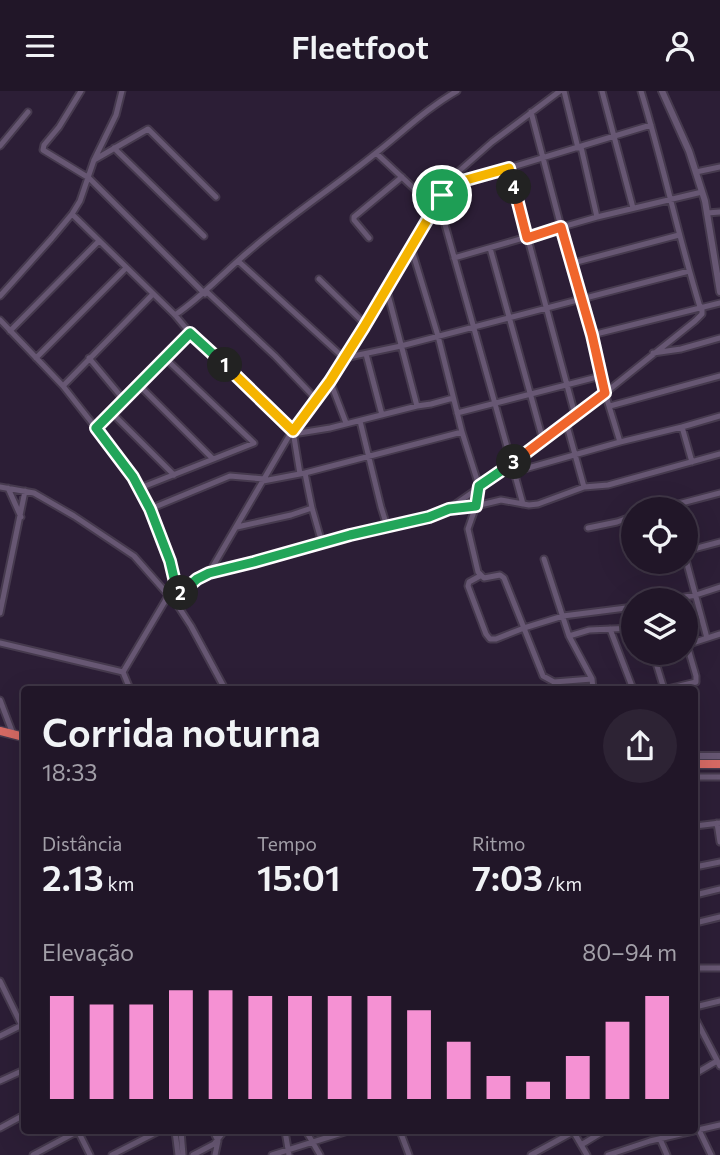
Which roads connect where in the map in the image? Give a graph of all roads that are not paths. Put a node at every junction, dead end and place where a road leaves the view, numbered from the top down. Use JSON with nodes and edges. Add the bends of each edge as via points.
{"nodes":[{"id":1,"x":81,"y":91,"type":"edge"},
{"id":2,"x":115,"y":91,"type":"edge"},
{"id":3,"x":457,"y":91,"type":"edge"},
{"id":4,"x":562,"y":91,"type":"edge"},
{"id":5,"x":602,"y":91,"type":"edge"},
{"id":6,"x":641,"y":91,"type":"edge"},
{"id":7,"x":662,"y":91,"type":"edge"},
{"id":8,"x":122,"y":94,"type":"edge"},
{"id":9,"x":28,"y":112,"type":"dead end"},
{"id":10,"x":531,"y":112,"type":"junction"},
{"id":11,"x":651,"y":125,"type":"junction"},
{"id":12,"x":614,"y":137,"type":"junction"},
{"id":13,"x":0,"y":146,"type":"edge"},
{"id":14,"x":579,"y":147,"type":"junction"},
{"id":15,"x":114,"y":148,"type":"junction"},
{"id":16,"x":376,"y":153,"type":"junction"},
{"id":17,"x":543,"y":158,"type":"junction"},
{"id":18,"x":94,"y":160,"type":"junction"},
{"id":19,"x":720,"y":167,"type":"edge"},
{"id":20,"x":509,"y":168,"type":"junction"},
{"id":21,"x":696,"y":172,"type":"junction"},
{"id":22,"x":402,"y":177,"type":"junction"},
{"id":23,"x":89,"y":178,"type":"junction"},
{"id":24,"x":448,"y":185,"type":"junction"},
{"id":25,"x":702,"y":192,"type":"junction"},
{"id":26,"x":216,"y":197,"type":"dead end"},
{"id":27,"x":670,"y":199,"type":"junction"},
{"id":28,"x":435,"y":208,"type":"junction"},
{"id":29,"x":633,"y":208,"type":"junction"},
{"id":30,"x":720,"y":212,"type":"edge"},
{"id":31,"x":707,"y":213,"type":"junction"},
{"id":32,"x":72,"y":214,"type":"junction"},
{"id":33,"x":597,"y":217,"type":"junction"},
{"id":34,"x":561,"y":227,"type":"junction"},
{"id":35,"x":679,"y":235,"type":"junction"},
{"id":36,"x":204,"y":236,"type":"dead end"},
{"id":37,"x":369,"y":238,"type":"dead end"},
{"id":38,"x":527,"y":238,"type":"junction"},
{"id":39,"x":99,"y":241,"type":"junction"},
{"id":40,"x":411,"y":247,"type":"junction"},
{"id":41,"x":490,"y":248,"type":"junction"},
{"id":42,"x":454,"y":258,"type":"junction"},
{"id":43,"x":238,"y":261,"type":"junction"},
{"id":44,"x":573,"y":263,"type":"junction"},
{"id":45,"x":125,"y":268,"type":"junction"},
{"id":46,"x":689,"y":271,"type":"junction"},
{"id":47,"x":719,"y":272,"type":"edge"},
{"id":48,"x":319,"y":279,"type":"dead end"},
{"id":49,"x":386,"y":287,"type":"junction"},
{"id":50,"x":720,"y":292,"type":"edge"},
{"id":51,"x":206,"y":293,"type":"junction"},
{"id":52,"x":153,"y":294,"type":"junction"},
{"id":53,"x":0,"y":296,"type":"edge"},
{"id":54,"x":582,"y":299,"type":"junction"},
{"id":55,"x":720,"y":303,"type":"edge"},
{"id":56,"x":701,"y":307,"type":"junction"},
{"id":57,"x":546,"y":308,"type":"junction"},
{"id":58,"x":175,"y":316,"type":"junction"},
{"id":59,"x":510,"y":317,"type":"junction"},
{"id":60,"x":0,"y":320,"type":"edge"},
{"id":61,"x":365,"y":324,"type":"junction"},
{"id":62,"x":472,"y":327,"type":"junction"},
{"id":63,"x":10,"y":331,"type":"junction"},
{"id":64,"x":190,"y":333,"type":"junction"},
{"id":65,"x":592,"y":335,"type":"junction"},
{"id":66,"x":438,"y":336,"type":"junction"},
{"id":67,"x":720,"y":338,"type":"edge"},
{"id":68,"x":401,"y":346,"type":"junction"},
{"id":69,"x":653,"y":353,"type":"junction"},
{"id":70,"x":366,"y":354,"type":"junction"},
{"id":71,"x":36,"y":358,"type":"junction"},
{"id":72,"x":89,"y":358,"type":"junction"},
{"id":73,"x":165,"y":358,"type":"junction"},
{"id":74,"x":344,"y":358,"type":"junction"},
{"id":75,"x":601,"y":376,"type":"junction"},
{"id":76,"x":720,"y":376,"type":"edge"},
{"id":77,"x":330,"y":381,"type":"junction"},
{"id":78,"x":139,"y":385,"type":"junction"},
{"id":79,"x":567,"y":385,"type":"junction"},
{"id":80,"x":62,"y":386,"type":"junction"},
{"id":81,"x":605,"y":393,"type":"junction"},
{"id":82,"x":530,"y":394,"type":"junction"},
{"id":83,"x":316,"y":398,"type":"junction"},
{"id":84,"x":453,"y":398,"type":"junction"},
{"id":85,"x":124,"y":400,"type":"junction"},
{"id":86,"x":494,"y":403,"type":"junction"},
{"id":87,"x":416,"y":406,"type":"junction"},
{"id":88,"x":610,"y":406,"type":"junction"},
{"id":89,"x":111,"y":412,"type":"junction"},
{"id":90,"x":457,"y":413,"type":"junction"},
{"id":91,"x":382,"y":415,"type":"junction"},
{"id":92,"x":575,"y":415,"type":"junction"},
{"id":93,"x":720,"y":416,"type":"edge"},
{"id":94,"x":360,"y":421,"type":"junction"},
{"id":95,"x":566,"y":422,"type":"junction"},
{"id":96,"x":346,"y":423,"type":"junction"},
{"id":97,"x":682,"y":427,"type":"junction"},
{"id":98,"x":96,"y":428,"type":"junction"},
{"id":99,"x":462,"y":432,"type":"junction"},
{"id":100,"x":293,"y":433,"type":"junction"},
{"id":101,"x":543,"y":440,"type":"junction"},
{"id":102,"x":620,"y":442,"type":"junction"},
{"id":103,"x":720,"y":454,"type":"edge"},
{"id":104,"x":574,"y":455,"type":"junction"},
{"id":105,"x":369,"y":456,"type":"junction"},
{"id":106,"x":213,"y":459,"type":"junction"},
{"id":107,"x":692,"y":462,"type":"junction"},
{"id":108,"x":511,"y":465,"type":"junction"},
{"id":109,"x":514,"y":472,"type":"junction"},
{"id":110,"x":303,"y":473,"type":"junction"},
{"id":111,"x":174,"y":475,"type":"junction"},
{"id":112,"x":263,"y":480,"type":"junction"},
{"id":113,"x":479,"y":486,"type":"junction"},
{"id":114,"x":0,"y":487,"type":"edge"},
{"id":115,"x":584,"y":487,"type":"junction"},
{"id":116,"x":8,"y":488,"type":"junction"},
{"id":117,"x":139,"y":488,"type":"junction"},
{"id":118,"x":25,"y":491,"type":"junction"},
{"id":119,"x":720,"y":493,"type":"edge"},
{"id":120,"x":698,"y":499,"type":"edge"},
{"id":121,"x":523,"y":505,"type":"junction"},
{"id":122,"x":476,"y":506,"type":"junction"},
{"id":123,"x":312,"y":508,"type":"junction"},
{"id":124,"x":150,"y":509,"type":"junction"},
{"id":125,"x":449,"y":509,"type":"junction"},
{"id":126,"x":21,"y":517,"type":"junction"},
{"id":127,"x":621,"y":519,"type":"edge"},
{"id":128,"x":387,"y":526,"type":"junction"},
{"id":129,"x":236,"y":528,"type":"junction"},
{"id":130,"x":588,"y":528,"type":"dead end"},
{"id":131,"x":322,"y":543,"type":"junction"},
{"id":132,"x":720,"y":543,"type":"edge"},
{"id":133,"x":698,"y":548,"type":"edge"},
{"id":134,"x":544,"y":559,"type":"dead end"},
{"id":135,"x":209,"y":573,"type":"junction"},
{"id":136,"x":481,"y":576,"type":"junction"},
{"id":137,"x":720,"y":587,"type":"edge"},
{"id":138,"x":698,"y":594,"type":"edge"},
{"id":139,"x":178,"y":595,"type":"junction"},
{"id":140,"x":168,"y":596,"type":"junction"},
{"id":141,"x":698,"y":603,"type":"edge"},
{"id":142,"x":178,"y":607,"type":"junction"},
{"id":143,"x":621,"y":609,"type":"edge"},
{"id":144,"x":0,"y":613,"type":"edge"},
{"id":145,"x":563,"y":616,"type":"junction"},
{"id":146,"x":524,"y":628,"type":"junction"},
{"id":147,"x":610,"y":629,"type":"junction"},
{"id":148,"x":621,"y":629,"type":"edge"},
{"id":149,"x":720,"y":634,"type":"edge"},
{"id":150,"x":569,"y":636,"type":"junction"},
{"id":151,"x":707,"y":638,"type":"junction"},
{"id":152,"x":698,"y":641,"type":"edge"},
{"id":153,"x":0,"y":643,"type":"edge"},
{"id":154,"x":657,"y":665,"type":"edge"},
{"id":155,"x":691,"y":665,"type":"edge"},
{"id":156,"x":123,"y":672,"type":"junction"},
{"id":157,"x":592,"y":679,"type":"junction"},
{"id":158,"x":129,"y":686,"type":"edge"},
{"id":159,"x":223,"y":686,"type":"edge"},
{"id":160,"x":593,"y":686,"type":"edge"},
{"id":161,"x":633,"y":686,"type":"edge"},
{"id":162,"x":665,"y":686,"type":"edge"},
{"id":163,"x":679,"y":686,"type":"edge"},
{"id":164,"x":0,"y":700,"type":"edge"},
{"id":165,"x":0,"y":731,"type":"edge"},
{"id":166,"x":13,"y":734,"type":"junction"},
{"id":167,"x":21,"y":736,"type":"edge"},
{"id":168,"x":698,"y":755,"type":"edge"},
{"id":169,"x":720,"y":756,"type":"edge"},
{"id":170,"x":698,"y":764,"type":"edge"},
{"id":171,"x":720,"y":764,"type":"edge"},
{"id":172,"x":698,"y":777,"type":"edge"},
{"id":173,"x":720,"y":777,"type":"edge"},
{"id":174,"x":719,"y":823,"type":"edge"},
{"id":175,"x":698,"y":826,"type":"edge"},
{"id":176,"x":720,"y":842,"type":"edge"},
{"id":177,"x":720,"y":862,"type":"edge"},
{"id":178,"x":698,"y":866,"type":"edge"},
{"id":179,"x":720,"y":889,"type":"edge"},
{"id":180,"x":698,"y":894,"type":"edge"},
{"id":181,"x":720,"y":917,"type":"edge"},
{"id":182,"x":698,"y":922,"type":"edge"},
{"id":183,"x":698,"y":968,"type":"edge"},
{"id":184,"x":720,"y":968,"type":"edge"},
{"id":185,"x":0,"y":981,"type":"edge"},
{"id":186,"x":2,"y":992,"type":"edge"},
{"id":187,"x":720,"y":1000,"type":"edge"},
{"id":188,"x":698,"y":1006,"type":"edge"},
{"id":189,"x":21,"y":1024,"type":"edge"},
{"id":190,"x":698,"y":1024,"type":"edge"},
{"id":191,"x":21,"y":1028,"type":"edge"},
{"id":192,"x":0,"y":1037,"type":"edge"},
{"id":193,"x":718,"y":1063,"type":"edge"},
{"id":194,"x":21,"y":1071,"type":"edge"},
{"id":195,"x":698,"y":1073,"type":"edge"},
{"id":196,"x":0,"y":1081,"type":"edge"},
{"id":197,"x":21,"y":1117,"type":"edge"},
{"id":198,"x":720,"y":1125,"type":"edge"},
{"id":199,"x":0,"y":1128,"type":"edge"},
{"id":200,"x":699,"y":1130,"type":"joint"},
{"id":201,"x":72,"y":1134,"type":"edge"},
{"id":202,"x":80,"y":1134,"type":"edge"},
{"id":203,"x":153,"y":1134,"type":"edge"},
{"id":204,"x":175,"y":1134,"type":"edge"},
{"id":205,"x":181,"y":1134,"type":"edge"},
{"id":206,"x":215,"y":1134,"type":"edge"},
{"id":207,"x":222,"y":1134,"type":"edge"},
{"id":208,"x":285,"y":1134,"type":"edge"},
{"id":209,"x":308,"y":1134,"type":"edge"},
{"id":210,"x":338,"y":1134,"type":"edge"},
{"id":211,"x":401,"y":1134,"type":"edge"},
{"id":212,"x":568,"y":1134,"type":"edge"},
{"id":213,"x":575,"y":1134,"type":"edge"},
{"id":214,"x":599,"y":1134,"type":"edge"},
{"id":215,"x":682,"y":1134,"type":"edge"},
{"id":216,"x":660,"y":1139,"type":"junction"},
{"id":217,"x":218,"y":1140,"type":"junction"},
{"id":218,"x":313,"y":1142,"type":"junction"},
{"id":219,"x":581,"y":1145,"type":"junction"},
{"id":220,"x":288,"y":1152,"type":"edge"},
{"id":221,"x":33,"y":1155,"type":"edge"},
{"id":222,"x":90,"y":1155,"type":"edge"},
{"id":223,"x":112,"y":1155,"type":"edge"},
{"id":224,"x":178,"y":1155,"type":"edge"},
{"id":225,"x":183,"y":1155,"type":"edge"},
{"id":226,"x":193,"y":1155,"type":"edge"},
{"id":227,"x":215,"y":1155,"type":"edge"},
{"id":228,"x":272,"y":1155,"type":"edge"},
{"id":229,"x":320,"y":1155,"type":"edge"},
{"id":230,"x":409,"y":1155,"type":"edge"},
{"id":231,"x":531,"y":1155,"type":"edge"},
{"id":232,"x":587,"y":1155,"type":"edge"},
{"id":233,"x":608,"y":1155,"type":"edge"},
{"id":234,"x":667,"y":1155,"type":"edge"},
{"id":235,"x":711,"y":1155,"type":"edge"}],
"edges":[{"from":1,"to":23,"type":"street","via":[[43,150]]},
{"from":2,"to":8,"type":"street"},
{"from":3,"to":16,"type":"street"},
{"from":4,"to":10,"type":"street"},
{"from":4,"to":14,"type":"street"},
{"from":5,"to":12,"type":"street"},
{"from":6,"to":11,"type":"street"},
{"from":7,"to":21,"type":"street"},
{"from":8,"to":18,"type":"street"},
{"from":9,"to":13,"type":"street"},
{"from":10,"to":17,"type":"street"},
{"from":10,"to":24,"type":"street"},
{"from":11,"to":12,"type":"street"},
{"from":11,"to":27,"type":"street"},
{"from":12,"to":14,"type":"street"},
{"from":12,"to":29,"type":"street"},
{"from":14,"to":17,"type":"street"},
{"from":14,"to":33,"type":"street"},
{"from":15,"to":18,"type":"street"},
{"from":15,"to":26,"type":"street","via":[[148,129]]},
{"from":15,"to":36,"type":"street"},
{"from":16,"to":22,"type":"street"},
{"from":16,"to":43,"type":"street"},
{"from":17,"to":20,"type":"street"},
{"from":17,"to":34,"type":"street"},
{"from":18,"to":23,"type":"street"},
{"from":19,"to":21,"type":"street"},
{"from":20,"to":24,"type":"street"},
{"from":20,"to":38,"type":"street"},
{"from":21,"to":25,"type":"street"},
{"from":22,"to":28,"type":"street"},
{"from":22,"to":37,"type":"street","via":[[354,217]]},
{"from":23,"to":32,"type":"street"},
{"from":23,"to":51,"type":"street"},
{"from":24,"to":28,"type":"street"},
{"from":25,"to":27,"type":"street"},
{"from":25,"to":31,"type":"street"},
{"from":27,"to":29,"type":"street"},
{"from":27,"to":35,"type":"street"},
{"from":28,"to":40,"type":"street"},
{"from":28,"to":42,"type":"street"},
{"from":29,"to":33,"type":"street"},
{"from":30,"to":31,"type":"street"},
{"from":31,"to":47,"type":"street"},
{"from":32,"to":39,"type":"street"},
{"from":32,"to":53,"type":"street"},
{"from":33,"to":34,"type":"street"},
{"from":34,"to":38,"type":"street"},
{"from":34,"to":44,"type":"street"},
{"from":35,"to":44,"type":"street"},
{"from":35,"to":46,"type":"street"},
{"from":38,"to":41,"type":"street"},
{"from":38,"to":57,"type":"street"},
{"from":39,"to":45,"type":"street"},
{"from":39,"to":63,"type":"street"},
{"from":40,"to":49,"type":"street"},
{"from":40,"to":66,"type":"street"},
{"from":41,"to":42,"type":"street"},
{"from":41,"to":59,"type":"street"},
{"from":42,"to":62,"type":"street"},
{"from":43,"to":51,"type":"street"},
{"from":43,"to":74,"type":"street"},
{"from":44,"to":54,"type":"street"},
{"from":45,"to":52,"type":"street"},
{"from":45,"to":71,"type":"street"},
{"from":46,"to":54,"type":"street"},
{"from":46,"to":56,"type":"street"},
{"from":47,"to":50,"type":"street"},
{"from":48,"to":61,"type":"street"},
{"from":49,"to":61,"type":"street"},
{"from":49,"to":68,"type":"street"},
{"from":51,"to":58,"type":"street"},
{"from":51,"to":83,"type":"street"},
{"from":52,"to":58,"type":"street"},
{"from":52,"to":72,"type":"street"},
{"from":54,"to":57,"type":"street"},
{"from":54,"to":65,"type":"street"},
{"from":55,"to":56,"type":"street"},
{"from":56,"to":65,"type":"street"},
{"from":56,"to":69,"type":"street","via":[[699,317]]},
{"from":57,"to":59,"type":"street"},
{"from":57,"to":79,"type":"street"},
{"from":58,"to":64,"type":"street"},
{"from":59,"to":62,"type":"street"},
{"from":59,"to":82,"type":"street"},
{"from":60,"to":63,"type":"street"},
{"from":61,"to":74,"type":"street"},
{"from":62,"to":66,"type":"street"},
{"from":62,"to":86,"type":"street"},
{"from":63,"to":71,"type":"street"},
{"from":64,"to":73,"type":"street"},
{"from":64,"to":100,"type":"street"},
{"from":65,"to":75,"type":"street"},
{"from":66,"to":68,"type":"street"},
{"from":66,"to":84,"type":"street"},
{"from":67,"to":69,"type":"street"},
{"from":68,"to":70,"type":"street"},
{"from":68,"to":87,"type":"street"},
{"from":69,"to":81,"type":"street"},
{"from":70,"to":74,"type":"street"},
{"from":70,"to":91,"type":"street"},
{"from":71,"to":80,"type":"street"},
{"from":72,"to":80,"type":"street"},
{"from":72,"to":85,"type":"street"},
{"from":73,"to":78,"type":"street"},
{"from":73,"to":106,"type":"street","via":[[254,443]]},
{"from":74,"to":77,"type":"street"},
{"from":75,"to":79,"type":"street"},
{"from":75,"to":81,"type":"street"},
{"from":76,"to":88,"type":"street"},
{"from":77,"to":83,"type":"street"},
{"from":77,"to":96,"type":"street"},
{"from":78,"to":85,"type":"street"},
{"from":78,"to":106,"type":"street"},
{"from":79,"to":82,"type":"street"},
{"from":79,"to":92,"type":"street"},
{"from":80,"to":98,"type":"street"},
{"from":81,"to":88,"type":"street"},
{"from":81,"to":92,"type":"street"},
{"from":82,"to":86,"type":"street"},
{"from":82,"to":101,"type":"street"},
{"from":83,"to":100,"type":"street"},
{"from":84,"to":87,"type":"street"},
{"from":84,"to":90,"type":"street"},
{"from":85,"to":89,"type":"street"},
{"from":86,"to":90,"type":"street"},
{"from":86,"to":108,"type":"street"},
{"from":87,"to":91,"type":"street"},
{"from":88,"to":102,"type":"street"},
{"from":89,"to":98,"type":"street"},
{"from":89,"to":111,"type":"street"},
{"from":90,"to":99,"type":"street"},
{"from":91,"to":94,"type":"street"},
{"from":92,"to":95,"type":"street"},
{"from":93,"to":97,"type":"street"},
{"from":94,"to":96,"type":"street"},
{"from":94,"to":105,"type":"street"},
{"from":95,"to":101,"type":"street"},
{"from":95,"to":104,"type":"street"},
{"from":96,"to":100,"type":"street"},
{"from":97,"to":102,"type":"street"},
{"from":97,"to":107,"type":"street"},
{"from":98,"to":117,"type":"street"},
{"from":99,"to":105,"type":"street"},
{"from":99,"to":113,"type":"street"},
{"from":100,"to":110,"type":"street"},
{"from":100,"to":112,"type":"street"},
{"from":101,"to":108,"type":"street"},
{"from":102,"to":104,"type":"street"},
{"from":103,"to":107,"type":"street"},
{"from":104,"to":109,"type":"street"},
{"from":104,"to":115,"type":"street"},
{"from":105,"to":110,"type":"street"},
{"from":105,"to":128,"type":"street"},
{"from":106,"to":111,"type":"street"},
{"from":107,"to":115,"type":"street"},
{"from":108,"to":109,"type":"street"},
{"from":108,"to":113,"type":"street"},
{"from":109,"to":121,"type":"street"},
{"from":110,"to":112,"type":"street"},
{"from":110,"to":123,"type":"street"},
{"from":111,"to":117,"type":"street"},
{"from":112,"to":124,"type":"street","via":[[230,476]]},
{"from":112,"to":129,"type":"street"},
{"from":113,"to":122,"type":"street"},
{"from":113,"to":125,"type":"street"},
{"from":114,"to":116,"type":"street"},
{"from":115,"to":121,"type":"street"},
{"from":116,"to":118,"type":"street"},
{"from":116,"to":126,"type":"street"},
{"from":117,"to":124,"type":"street"},
{"from":118,"to":126,"type":"street"},
{"from":118,"to":140,"type":"street","via":[[121,546]]},
{"from":119,"to":120,"type":"street"},
{"from":121,"to":122,"type":"street","via":[[501,500]]},
{"from":122,"to":125,"type":"street"},
{"from":122,"to":136,"type":"street","via":[[468,529]]},
{"from":123,"to":129,"type":"street"},
{"from":123,"to":131,"type":"street"},
{"from":124,"to":139,"type":"street"},
{"from":125,"to":128,"type":"street"},
{"from":126,"to":144,"type":"street"},
{"from":127,"to":130,"type":"street"},
{"from":128,"to":131,"type":"street"},
{"from":129,"to":135,"type":"street"},
{"from":131,"to":135,"type":"street"},
{"from":132,"to":133,"type":"street"},
{"from":134,"to":145,"type":"street"},
{"from":135,"to":139,"type":"street"},
{"from":136,"to":146,"type":"street","via":[[502,576]]},
{"from":136,"to":146,"type":"street","via":[[468,586],[488,638]]},
{"from":137,"to":138,"type":"street"},
{"from":139,"to":142,"type":"street"},
{"from":140,"to":142,"type":"street"},
{"from":140,"to":156,"type":"street"},
{"from":141,"to":151,"type":"street"},
{"from":142,"to":159,"type":"street"},
{"from":143,"to":145,"type":"street"},
{"from":145,"to":146,"type":"street"},
{"from":145,"to":150,"type":"street"},
{"from":146,"to":157,"type":"street","via":[[546,678],[554,682]]},
{"from":147,"to":148,"type":"street"},
{"from":147,"to":150,"type":"street"},
{"from":147,"to":161,"type":"street"},
{"from":149,"to":151,"type":"street"},
{"from":150,"to":157,"type":"street"},
{"from":151,"to":152,"type":"street"},
{"from":153,"to":156,"type":"street"},
{"from":154,"to":162,"type":"street"},
{"from":155,"to":163,"type":"street","via":[[696,682]]},
{"from":156,"to":158,"type":"street"},
{"from":157,"to":160,"type":"street"},
{"from":164,"to":166,"type":"street"},
{"from":165,"to":166,"type":"highway"},
{"from":166,"to":167,"type":"highway"},
{"from":168,"to":169,"type":"street"},
{"from":170,"to":171,"type":"highway"},
{"from":172,"to":173,"type":"street"},
{"from":174,"to":175,"type":"street"},
{"from":174,"to":176,"type":"street"},
{"from":177,"to":178,"type":"street"},
{"from":179,"to":180,"type":"street"},
{"from":181,"to":182,"type":"street"},
{"from":183,"to":184,"type":"street"},
{"from":185,"to":186,"type":"street"},
{"from":186,"to":189,"type":"street"},
{"from":187,"to":188,"type":"street"},
{"from":190,"to":193,"type":"street"},
{"from":191,"to":192,"type":"street"},
{"from":193,"to":195,"type":"street"},
{"from":194,"to":196,"type":"street"},
{"from":197,"to":199,"type":"street"},
{"from":198,"to":200,"type":"street"},
{"from":200,"to":235,"type":"street"},
{"from":201,"to":221,"type":"street"},
{"from":202,"to":222,"type":"street"},
{"from":203,"to":223,"type":"street"},
{"from":204,"to":224,"type":"street"},
{"from":205,"to":225,"type":"street"},
{"from":206,"to":217,"type":"street"},
{"from":207,"to":217,"type":"street"},
{"from":208,"to":220,"type":"street"},
{"from":209,"to":218,"type":"street"},
{"from":210,"to":218,"type":"street"},
{"from":211,"to":230,"type":"street"},
{"from":212,"to":231,"type":"street"},
{"from":213,"to":219,"type":"street"},
{"from":214,"to":219,"type":"street"},
{"from":215,"to":216,"type":"street"},
{"from":216,"to":233,"type":"street"},
{"from":216,"to":234,"type":"street"},
{"from":217,"to":226,"type":"street"},
{"from":217,"to":227,"type":"street"},
{"from":218,"to":220,"type":"street"},
{"from":218,"to":229,"type":"street"},
{"from":219,"to":232,"type":"street"},
{"from":220,"to":228,"type":"street"}]}
